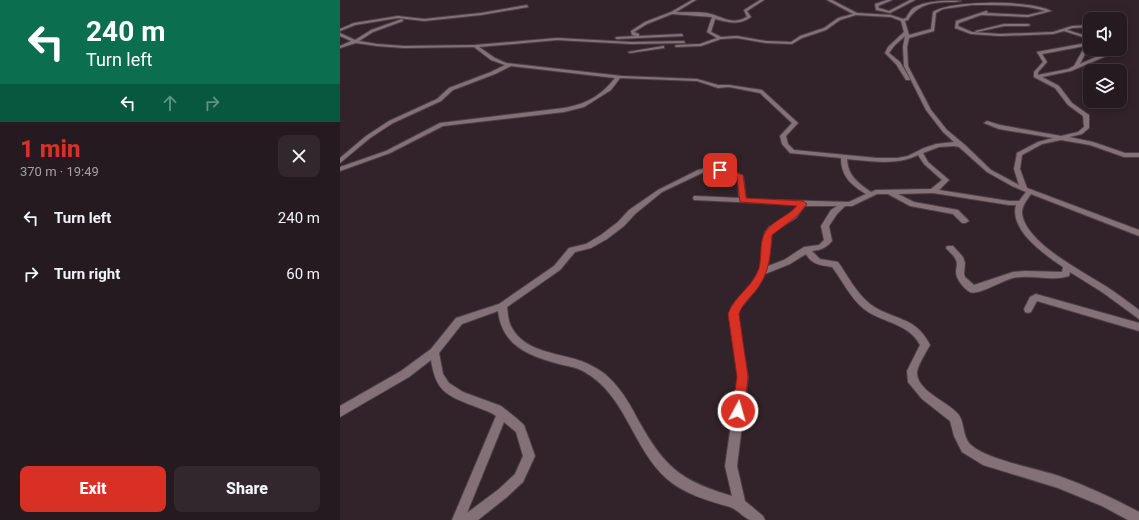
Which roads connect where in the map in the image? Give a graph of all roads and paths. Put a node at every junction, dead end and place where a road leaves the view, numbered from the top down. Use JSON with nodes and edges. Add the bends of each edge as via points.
{"nodes":[{"id":1,"x":694,"y":0,"type":"edge"},
{"id":2,"x":762,"y":0,"type":"edge"},
{"id":3,"x":829,"y":0,"type":"edge"},
{"id":4,"x":890,"y":0,"type":"edge"},
{"id":5,"x":913,"y":0,"type":"edge"},
{"id":6,"x":900,"y":1,"type":"dead end"},
{"id":7,"x":1031,"y":1,"type":"dead end"},
{"id":8,"x":973,"y":3,"type":"junction"},
{"id":9,"x":1001,"y":4,"type":"junction"},
{"id":10,"x":527,"y":6,"type":"dead end"},
{"id":11,"x":1034,"y":7,"type":"junction"},
{"id":12,"x":894,"y":10,"type":"junction"},
{"id":13,"x":672,"y":13,"type":"junction"},
{"id":14,"x":856,"y":14,"type":"junction"},
{"id":15,"x":982,"y":14,"type":"junction"},
{"id":16,"x":717,"y":17,"type":"junction"},
{"id":17,"x":408,"y":19,"type":"junction"},
{"id":18,"x":903,"y":20,"type":"junction"},
{"id":19,"x":1028,"y":25,"type":"dead end"},
{"id":20,"x":1083,"y":26,"type":"edge"},
{"id":21,"x":341,"y":29,"type":"edge"},
{"id":22,"x":1063,"y":31,"type":"junction"},
{"id":23,"x":971,"y":33,"type":"junction"},
{"id":24,"x":340,"y":34,"type":"edge"},
{"id":25,"x":907,"y":34,"type":"junction"},
{"id":26,"x":682,"y":35,"type":"dead end"},
{"id":27,"x":1083,"y":35,"type":"edge"},
{"id":28,"x":638,"y":36,"type":"junction"},
{"id":29,"x":720,"y":38,"type":"junction"},
{"id":30,"x":588,"y":40,"type":"junction"},
{"id":31,"x":356,"y":41,"type":"junction"},
{"id":32,"x":684,"y":42,"type":"dead end"},
{"id":33,"x":1083,"y":45,"type":"edge"},
{"id":34,"x":475,"y":46,"type":"junction"},
{"id":35,"x":340,"y":47,"type":"edge"},
{"id":36,"x":630,"y":52,"type":"dead end"},
{"id":37,"x":1083,"y":54,"type":"edge"},
{"id":38,"x":1102,"y":56,"type":"edge"},
{"id":39,"x":509,"y":65,"type":"junction"},
{"id":40,"x":1076,"y":67,"type":"junction"},
{"id":41,"x":618,"y":77,"type":"junction"},
{"id":42,"x":1038,"y":77,"type":"junction"},
{"id":43,"x":922,"y":95,"type":"junction"},
{"id":44,"x":987,"y":123,"type":"dead end"},
{"id":45,"x":1057,"y":138,"type":"junction"},
{"id":46,"x":963,"y":146,"type":"junction"},
{"id":47,"x":920,"y":152,"type":"junction"},
{"id":48,"x":1139,"y":155,"type":"edge"},
{"id":49,"x":844,"y":156,"type":"junction"},
{"id":50,"x":340,"y":162,"type":"edge"},
{"id":51,"x":340,"y":169,"type":"edge"},
{"id":52,"x":1027,"y":190,"type":"junction"},
{"id":53,"x":933,"y":191,"type":"junction"},
{"id":54,"x":924,"y":192,"type":"junction"},
{"id":55,"x":890,"y":193,"type":"junction"},
{"id":56,"x":870,"y":194,"type":"junction"},
{"id":57,"x":696,"y":198,"type":"dead end"},
{"id":58,"x":743,"y":200,"type":"junction"},
{"id":59,"x":803,"y":204,"type":"junction"},
{"id":60,"x":842,"y":204,"type":"junction"},
{"id":61,"x":1020,"y":204,"type":"junction"},
{"id":62,"x":924,"y":207,"type":"junction"},
{"id":63,"x":965,"y":221,"type":"dead end"},
{"id":64,"x":1139,"y":233,"type":"edge"},
{"id":65,"x":950,"y":248,"type":"dead end"},
{"id":66,"x":806,"y":250,"type":"junction"},
{"id":67,"x":1068,"y":265,"type":"junction"},
{"id":68,"x":762,"y":272,"type":"junction"},
{"id":69,"x":502,"y":306,"type":"junction"},
{"id":70,"x":1028,"y":309,"type":"dead end"},
{"id":71,"x":1139,"y":315,"type":"edge"},
{"id":72,"x":1139,"y":327,"type":"edge"},
{"id":73,"x":434,"y":352,"type":"junction"},
{"id":74,"x":340,"y":412,"type":"edge"},
{"id":75,"x":502,"y":414,"type":"junction"},
{"id":76,"x":740,"y":505,"type":"junction"},
{"id":77,"x":1139,"y":519,"type":"edge"},
{"id":78,"x":458,"y":520,"type":"edge"},
{"id":79,"x":468,"y":520,"type":"edge"},
{"id":80,"x":759,"y":520,"type":"edge"}],
"edges":[{"from":1,"to":13,"type":"street"},
{"from":2,"to":16,"type":"street","via":[[745,11],[749,17],[745,19],[732,22]]},
{"from":3,"to":14,"type":"street"},
{"from":4,"to":12,"type":"street","via":[[876,5],[877,9],[887,12]]},
{"from":5,"to":12,"type":"street"},
{"from":6,"to":12,"type":"street"},
{"from":7,"to":11,"type":"street"},
{"from":8,"to":9,"type":"street"},
{"from":8,"to":18,"type":"street","via":[[950,1],[929,4],[918,7]]},
{"from":8,"to":25,"type":"street","via":[[936,10],[933,30]]},
{"from":9,"to":11,"type":"street"},
{"from":9,"to":15,"type":"street"},
{"from":10,"to":17,"type":"street","via":[[439,19]]},
{"from":11,"to":15,"type":"street","via":[[1049,11],[1028,16]]},
{"from":13,"to":16,"type":"street"},
{"from":13,"to":28,"type":"street","via":[[646,23],[632,32]]},
{"from":14,"to":18,"type":"street","via":[[891,16]]},
{"from":14,"to":29,"type":"street","via":[[839,19],[792,44],[741,37]]},
{"from":15,"to":23,"type":"street","via":[[957,22],[956,27]]},
{"from":16,"to":29,"type":"street","via":[[713,18],[709,32]]},
{"from":17,"to":21,"type":"street","via":[[398,17],[354,24]]},
{"from":17,"to":31,"type":"street","via":[[372,31]]},
{"from":18,"to":25,"type":"street"},
{"from":19,"to":23,"type":"street","via":[[1012,25],[1014,28],[1009,31],[992,28]]},
{"from":20,"to":22,"type":"street"},
{"from":22,"to":23,"type":"street","via":[[1024,35]]},
{"from":22,"to":27,"type":"street"},
{"from":24,"to":31,"type":"street"},
{"from":25,"to":43,"type":"street","via":[[906,66]]},
{"from":25,"to":43,"type":"street","via":[[889,47],[887,53],[898,63],[913,88]]},
{"from":26,"to":28,"type":"street"},
{"from":28,"to":30,"type":"street"},
{"from":29,"to":36,"type":"street","via":[[701,45]]},
{"from":30,"to":32,"type":"street","via":[[630,43]]},
{"from":30,"to":34,"type":"street","via":[[518,41]]},
{"from":31,"to":34,"type":"street","via":[[404,47]]},
{"from":31,"to":35,"type":"street"},
{"from":33,"to":42,"type":"street","via":[[1039,53],[1045,62],[1035,74]]},
{"from":34,"to":39,"type":"street","via":[[498,62]]},
{"from":37,"to":40,"type":"street"},
{"from":38,"to":40,"type":"street"},
{"from":39,"to":41,"type":"street"},
{"from":39,"to":50,"type":"street","via":[[451,89],[439,100],[391,122],[368,137]]},
{"from":40,"to":42,"type":"street"},
{"from":41,"to":49,"type":"street","via":[[697,80],[718,87],[762,92],[795,122],[783,136],[785,144],[792,152]]},
{"from":41,"to":51,"type":"street","via":[[609,89],[582,106],[442,124],[388,152]]},
{"from":42,"to":45,"type":"street","via":[[1057,87],[1070,104],[1086,115],[1087,127],[1084,131]]},
{"from":43,"to":46,"type":"street","via":[[932,115]]},
{"from":44,"to":45,"type":"street"},
{"from":45,"to":48,"type":"street","via":[[1091,143],[1124,155]]},
{"from":45,"to":52,"type":"street","via":[[1019,154],[1017,169]]},
{"from":46,"to":47,"type":"street","via":[[946,144]]},
{"from":46,"to":52,"type":"street","via":[[995,176]]},
{"from":47,"to":49,"type":"street","via":[[897,160]]},
{"from":47,"to":53,"type":"street","via":[[926,163],[946,180]]},
{"from":49,"to":56,"type":"street","via":[[844,171]]},
{"from":52,"to":61,"type":"street"},
{"from":52,"to":64,"type":"street"},
{"from":53,"to":54,"type":"street"},
{"from":53,"to":61,"type":"street"},
{"from":54,"to":55,"type":"street"},
{"from":54,"to":62,"type":"street","via":[[920,198]]},
{"from":55,"to":56,"type":"street"},
{"from":55,"to":62,"type":"street"},
{"from":56,"to":60,"type":"street","via":[[850,204]]},
{"from":57,"to":58,"type":"street"},
{"from":58,"to":59,"type":"street"},
{"from":58,"to":69,"type":"street","via":[[741,177],[728,171],[700,171],[660,191],[604,237],[588,246],[572,250],[557,268]]},
{"from":59,"to":60,"type":"street"},
{"from":59,"to":68,"type":"street","via":[[793,216],[768,234]]},
{"from":60,"to":66,"type":"street","via":[[825,226],[828,242],[821,247]]},
{"from":61,"to":67,"type":"street","via":[[1019,215],[1024,230],[1055,258]]},
{"from":62,"to":63,"type":"street","via":[[955,212]]},
{"from":65,"to":67,"type":"street","via":[[959,257],[962,279],[972,289],[1018,274],[1066,274]]},
{"from":66,"to":68,"type":"street","via":[[787,262]]},
{"from":66,"to":77,"type":"street","via":[[817,262],[835,264],[860,299],[872,310],[907,325],[922,338],[925,345],[912,371],[914,382],[926,396],[955,418],[966,448],[983,459],[1058,482],[1106,501]]},
{"from":67,"to":71,"type":"street"},
{"from":68,"to":76,"type":"street","via":[[735,308],[734,314],[743,377],[731,466]]},
{"from":69,"to":73,"type":"street","via":[[459,321]]},
{"from":69,"to":76,"type":"street","via":[[507,330],[523,346],[541,355],[587,368],[615,391],[656,460],[670,474],[684,484]]},
{"from":70,"to":72,"type":"street","via":[[1036,297]]},
{"from":73,"to":74,"type":"street","via":[[405,374]]},
{"from":73,"to":75,"type":"street","via":[[438,375],[445,386]]},
{"from":75,"to":78,"type":"street"},
{"from":75,"to":79,"type":"street","via":[[520,429],[529,456],[519,478]]},
{"from":76,"to":80,"type":"street"}]}
